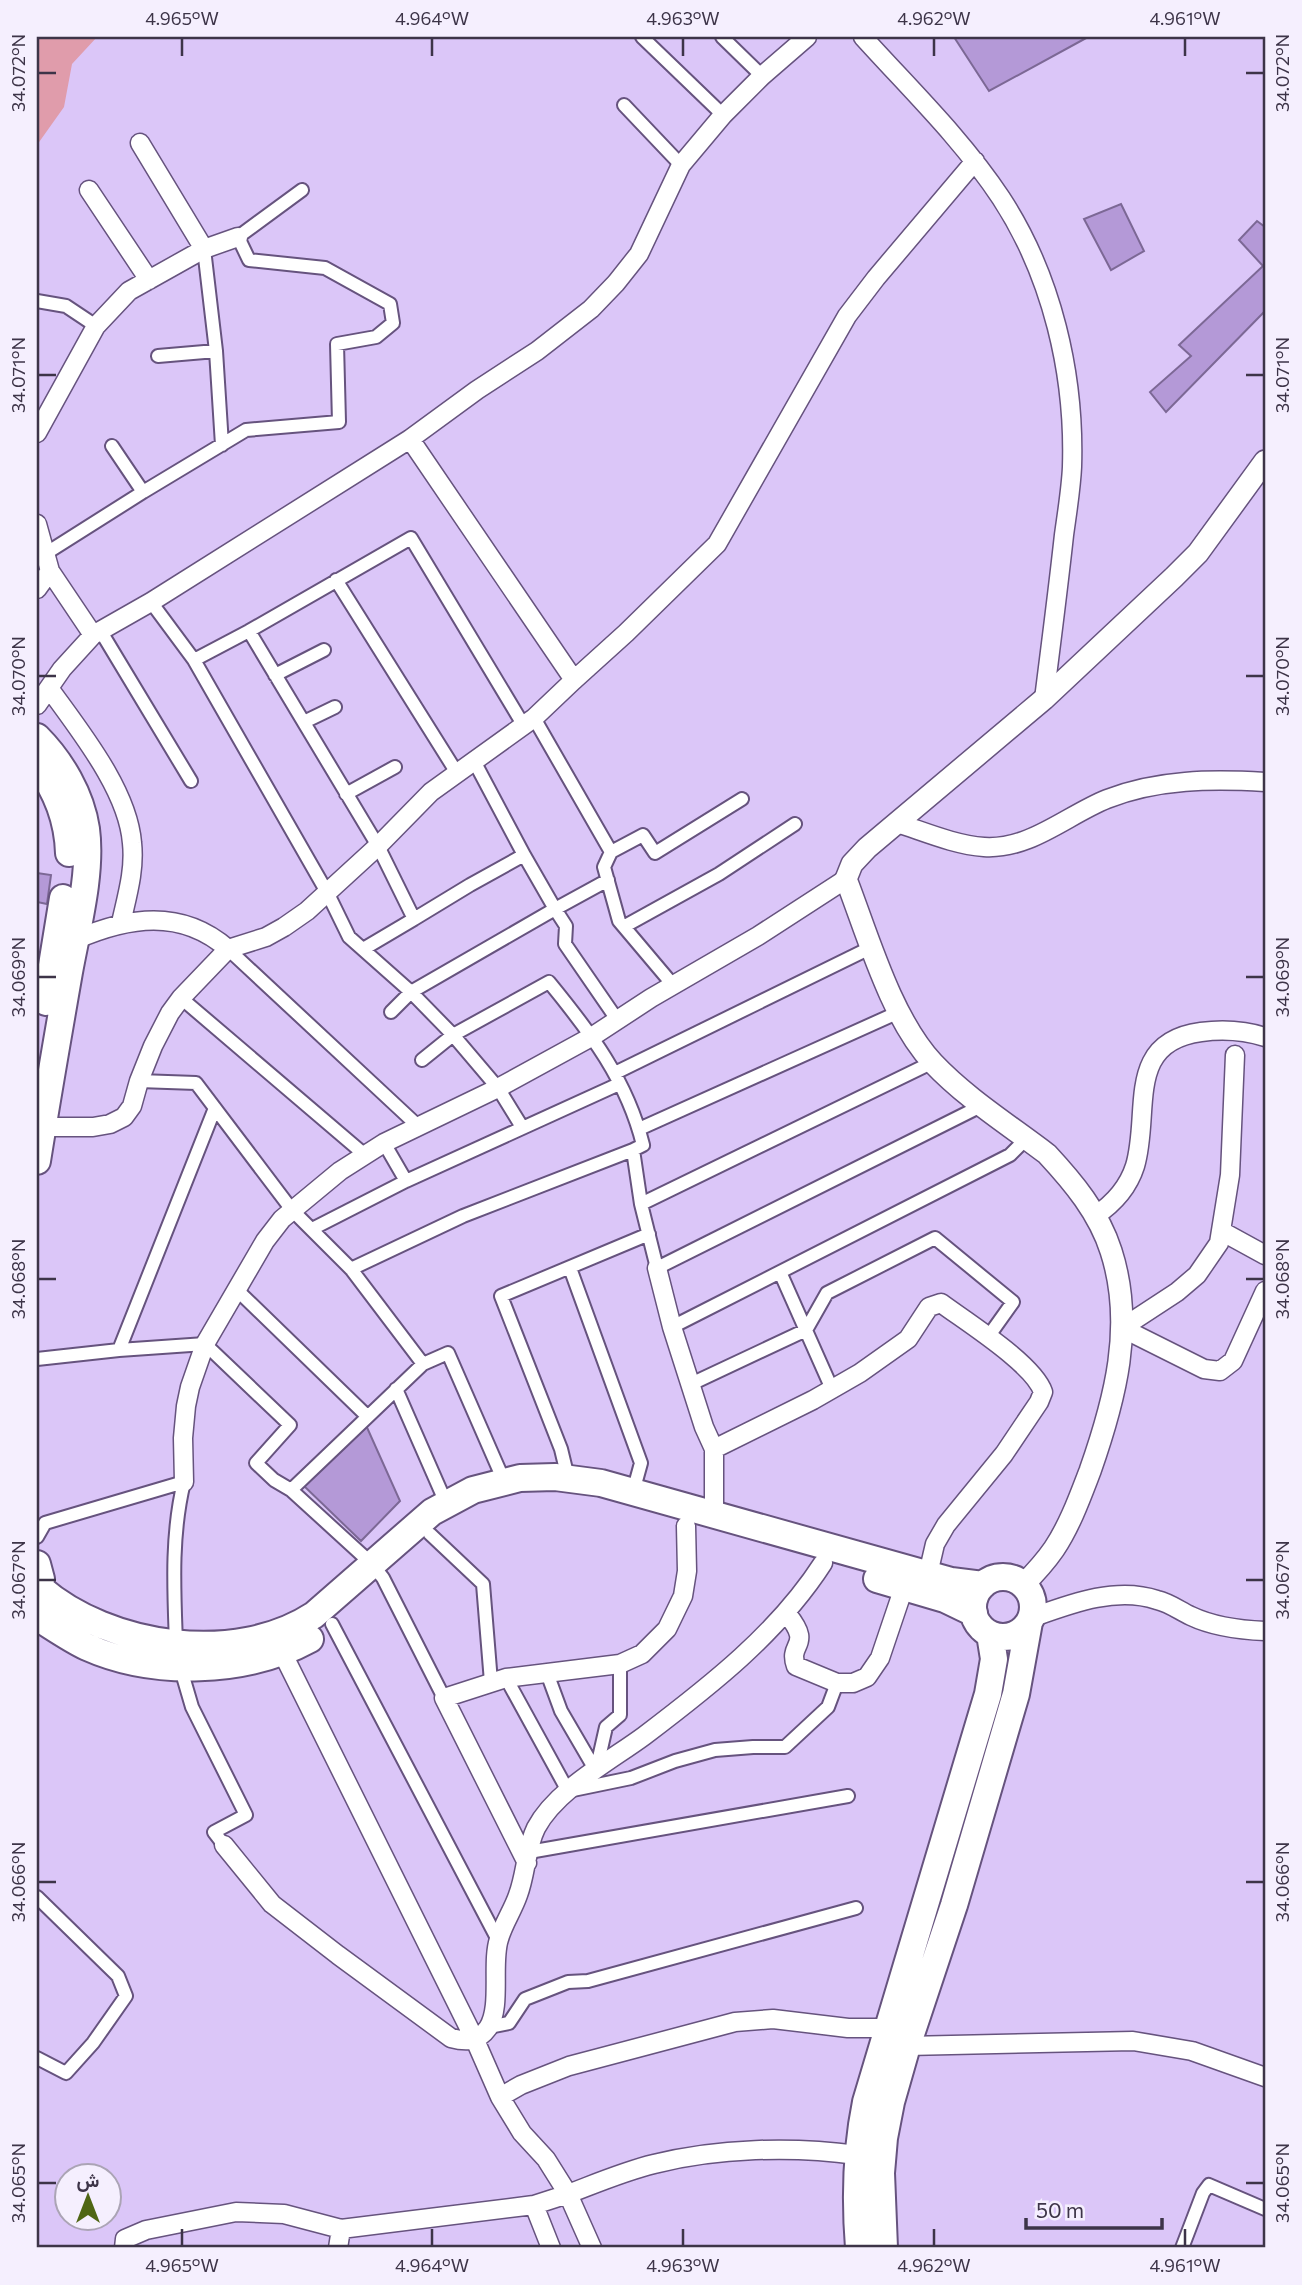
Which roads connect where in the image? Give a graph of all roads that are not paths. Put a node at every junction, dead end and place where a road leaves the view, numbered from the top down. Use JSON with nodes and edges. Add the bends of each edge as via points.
{"nodes":[{"id":1,"x":642,"y":37,"type":"edge"},
{"id":2,"x":722,"y":37,"type":"edge"},
{"id":3,"x":807,"y":37,"type":"edge"},
{"id":4,"x":863,"y":37,"type":"edge"},
{"id":5,"x":762,"y":76,"type":"junction"},
{"id":6,"x":624,"y":105,"type":"dead end"},
{"id":7,"x":723,"y":115,"type":"junction"},
{"id":8,"x":140,"y":143,"type":"dead end"},
{"id":9,"x":975,"y":161,"type":"junction"},
{"id":10,"x":681,"y":165,"type":"junction"},
{"id":11,"x":89,"y":190,"type":"dead end"},
{"id":12,"x":302,"y":190,"type":"dead end"},
{"id":13,"x":237,"y":237,"type":"junction"},
{"id":14,"x":204,"y":248,"type":"junction"},
{"id":15,"x":149,"y":280,"type":"junction"},
{"id":16,"x":37,"y":301,"type":"edge"},
{"id":17,"x":96,"y":326,"type":"junction"},
{"id":18,"x":216,"y":351,"type":"junction"},
{"id":19,"x":159,"y":356,"type":"dead end"},
{"id":20,"x":37,"y":433,"type":"edge"},
{"id":21,"x":410,"y":439,"type":"junction"},
{"id":22,"x":222,"y":445,"type":"junction"},
{"id":23,"x":112,"y":446,"type":"dead end"},
{"id":24,"x":1265,"y":461,"type":"edge"},
{"id":25,"x":143,"y":492,"type":"junction"},
{"id":26,"x":37,"y":524,"type":"edge"},
{"id":27,"x":47,"y":563,"type":"junction"},
{"id":28,"x":336,"y":580,"type":"junction"},
{"id":29,"x":37,"y":589,"type":"edge"},
{"id":30,"x":151,"y":601,"type":"junction"},
{"id":31,"x":249,"y":631,"type":"junction"},
{"id":32,"x":96,"y":632,"type":"junction"},
{"id":33,"x":324,"y":650,"type":"dead end"},
{"id":34,"x":194,"y":660,"type":"junction"},
{"id":35,"x":275,"y":676,"type":"junction"},
{"id":36,"x":574,"y":680,"type":"junction"},
{"id":37,"x":49,"y":688,"type":"junction"},
{"id":38,"x":1044,"y":699,"type":"junction"},
{"id":39,"x":37,"y":705,"type":"edge"},
{"id":40,"x":335,"y":707,"type":"dead end"},
{"id":41,"x":303,"y":722,"type":"junction"},
{"id":42,"x":529,"y":722,"type":"junction"},
{"id":43,"x":37,"y":737,"type":"edge"},
{"id":44,"x":474,"y":761,"type":"junction"},
{"id":45,"x":37,"y":765,"type":"edge"},
{"id":46,"x":395,"y":767,"type":"dead end"},
{"id":47,"x":457,"y":773,"type":"junction"},
{"id":48,"x":191,"y":781,"type":"dead end"},
{"id":49,"x":1265,"y":782,"type":"edge"},
{"id":50,"x":346,"y":794,"type":"junction"},
{"id":51,"x":742,"y":799,"type":"dead end"},
{"id":52,"x":897,"y":823,"type":"junction"},
{"id":53,"x":796,"y":824,"type":"dead end"},
{"id":54,"x":378,"y":846,"type":"junction"},
{"id":55,"x":611,"y":852,"type":"junction"},
{"id":56,"x":524,"y":855,"type":"junction"},
{"id":57,"x":846,"y":879,"type":"junction"},
{"id":58,"x":608,"y":880,"type":"junction"},
{"id":59,"x":328,"y":894,"type":"junction"},
{"id":60,"x":555,"y":909,"type":"junction"},
{"id":61,"x":414,"y":919,"type":"junction"},
{"id":62,"x":121,"y":923,"type":"junction"},
{"id":63,"x":625,"y":926,"type":"junction"},
{"id":64,"x":75,"y":940,"type":"junction"},
{"id":65,"x":872,"y":947,"type":"junction"},
{"id":66,"x":365,"y":948,"type":"junction"},
{"id":67,"x":228,"y":949,"type":"junction"},
{"id":68,"x":673,"y":985,"type":"junction"},
{"id":69,"x":411,"y":992,"type":"junction"},
{"id":70,"x":181,"y":998,"type":"junction"},
{"id":71,"x":391,"y":1012,"type":"dead end"},
{"id":72,"x":899,"y":1012,"type":"junction"},
{"id":73,"x":618,"y":1021,"type":"junction"},
{"id":74,"x":453,"y":1035,"type":"junction"},
{"id":75,"x":593,"y":1036,"type":"junction"},
{"id":76,"x":1265,"y":1037,"type":"edge"},
{"id":77,"x":37,"y":1055,"type":"edge"},
{"id":78,"x":1235,"y":1055,"type":"dead end"},
{"id":79,"x":422,"y":1060,"type":"dead end"},
{"id":80,"x":933,"y":1062,"type":"junction"},
{"id":81,"x":617,"y":1079,"type":"junction"},
{"id":82,"x":139,"y":1081,"type":"junction"},
{"id":83,"x":498,"y":1088,"type":"junction"},
{"id":84,"x":983,"y":1105,"type":"junction"},
{"id":85,"x":215,"y":1108,"type":"junction"},
{"id":86,"x":418,"y":1126,"type":"junction"},
{"id":87,"x":43,"y":1127,"type":"junction"},
{"id":88,"x":522,"y":1127,"type":"junction"},
{"id":89,"x":639,"y":1129,"type":"junction"},
{"id":90,"x":1027,"y":1139,"type":"junction"},
{"id":91,"x":384,"y":1143,"type":"junction"},
{"id":92,"x":633,"y":1150,"type":"junction"},
{"id":93,"x":365,"y":1155,"type":"junction"},
{"id":94,"x":37,"y":1161,"type":"edge"},
{"id":95,"x":406,"y":1181,"type":"junction"},
{"id":96,"x":641,"y":1204,"type":"junction"},
{"id":97,"x":292,"y":1210,"type":"junction"},
{"id":98,"x":1095,"y":1216,"type":"junction"},
{"id":99,"x":312,"y":1229,"type":"junction"},
{"id":100,"x":1223,"y":1232,"type":"junction"},
{"id":101,"x":649,"y":1234,"type":"junction"},
{"id":102,"x":1265,"y":1255,"type":"edge"},
{"id":103,"x":570,"y":1268,"type":"junction"},
{"id":104,"x":657,"y":1268,"type":"junction"},
{"id":105,"x":351,"y":1269,"type":"junction"},
{"id":106,"x":780,"y":1272,"type":"junction"},
{"id":107,"x":237,"y":1290,"type":"junction"},
{"id":108,"x":1265,"y":1291,"type":"edge"},
{"id":109,"x":671,"y":1327,"type":"junction"},
{"id":110,"x":1122,"y":1328,"type":"junction"},
{"id":111,"x":806,"y":1330,"type":"junction"},
{"id":112,"x":988,"y":1337,"type":"junction"},
{"id":113,"x":205,"y":1344,"type":"junction"},
{"id":114,"x":119,"y":1350,"type":"junction"},
{"id":115,"x":37,"y":1359,"type":"edge"},
{"id":116,"x":423,"y":1364,"type":"junction"},
{"id":117,"x":691,"y":1384,"type":"junction"},
{"id":118,"x":396,"y":1389,"type":"junction"},
{"id":119,"x":832,"y":1389,"type":"junction"},
{"id":120,"x":367,"y":1416,"type":"junction"},
{"id":121,"x":714,"y":1449,"type":"junction"},
{"id":122,"x":568,"y":1478,"type":"junction"},
{"id":123,"x":505,"y":1481,"type":"junction"},
{"id":124,"x":184,"y":1482,"type":"junction"},
{"id":125,"x":291,"y":1490,"type":"junction"},
{"id":126,"x":633,"y":1492,"type":"junction"},
{"id":127,"x":446,"y":1503,"type":"junction"},
{"id":128,"x":714,"y":1515,"type":"junction"},
{"id":129,"x":686,"y":1526,"type":"junction"},
{"id":130,"x":430,"y":1534,"type":"junction"},
{"id":131,"x":37,"y":1538,"type":"edge"},
{"id":132,"x":823,"y":1563,"type":"junction"},
{"id":133,"x":377,"y":1571,"type":"junction"},
{"id":134,"x":928,"y":1574,"type":"junction"},
{"id":135,"x":38,"y":1582,"type":"edge"},
{"id":136,"x":983,"y":1585,"type":"junction"},
{"id":137,"x":1023,"y":1585,"type":"junction"},
{"id":138,"x":904,"y":1587,"type":"junction"},
{"id":139,"x":974,"y":1613,"type":"junction"},
{"id":140,"x":787,"y":1614,"type":"junction"},
{"id":141,"x":37,"y":1617,"type":"edge"},
{"id":142,"x":1030,"y":1620,"type":"junction"},
{"id":143,"x":332,"y":1623,"type":"junction"},
{"id":144,"x":1265,"y":1631,"type":"edge"},
{"id":145,"x":990,"y":1634,"type":"junction"},
{"id":146,"x":282,"y":1652,"type":"junction"},
{"id":147,"x":178,"y":1654,"type":"junction"},
{"id":148,"x":620,"y":1664,"type":"junction"},
{"id":149,"x":547,"y":1673,"type":"junction"},
{"id":150,"x":498,"y":1680,"type":"junction"},
{"id":151,"x":837,"y":1683,"type":"junction"},
{"id":152,"x":444,"y":1698,"type":"junction"},
{"id":153,"x":596,"y":1771,"type":"junction"},
{"id":154,"x":568,"y":1791,"type":"junction"},
{"id":155,"x":848,"y":1796,"type":"dead end"},
{"id":156,"x":224,"y":1844,"type":"joint"},
{"id":157,"x":528,"y":1858,"type":"junction"},
{"id":158,"x":37,"y":1897,"type":"edge"},
{"id":159,"x":856,"y":1908,"type":"dead end"},
{"id":160,"x":498,"y":1940,"type":"junction"},
{"id":161,"x":489,"y":2027,"type":"junction"},
{"id":162,"x":888,"y":2028,"type":"junction"},
{"id":163,"x":475,"y":2040,"type":"junction"},
{"id":164,"x":907,"y":2046,"type":"junction"},
{"id":165,"x":37,"y":2058,"type":"edge"},
{"id":166,"x":1265,"y":2077,"type":"edge"},
{"id":167,"x":500,"y":2098,"type":"junction"},
{"id":168,"x":857,"y":2155,"type":"junction"},
{"id":169,"x":568,"y":2194,"type":"junction"},
{"id":170,"x":534,"y":2205,"type":"junction"},
{"id":171,"x":1265,"y":2209,"type":"edge"},
{"id":172,"x":341,"y":2229,"type":"junction"},
{"id":173,"x":124,"y":2248,"type":"edge"},
{"id":174,"x":338,"y":2248,"type":"edge"},
{"id":175,"x":551,"y":2248,"type":"edge"},
{"id":176,"x":592,"y":2248,"type":"edge"},
{"id":177,"x":859,"y":2248,"type":"edge"},
{"id":178,"x":884,"y":2248,"type":"edge"},
{"id":179,"x":1182,"y":2248,"type":"edge"}],
"edges":[{"from":1,"to":7,"type":"street"},
{"from":2,"to":5,"type":"street"},
{"from":3,"to":5,"type":"street"},
{"from":4,"to":9,"type":"street"},
{"from":5,"to":7,"type":"street"},
{"from":6,"to":10,"type":"street"},
{"from":7,"to":10,"type":"street"},
{"from":8,"to":14,"type":"street"},
{"from":9,"to":36,"type":"street","via":[[847,316],[717,544]]},
{"from":9,"to":38,"type":"street","via":[[1003,200],[1035,264],[1058,329],[1068,386],[1072,467]]},
{"from":10,"to":21,"type":"street","via":[[639,254],[616,284],[537,351]]},
{"from":11,"to":15,"type":"street"},
{"from":12,"to":13,"type":"street"},
{"from":13,"to":14,"type":"street"},
{"from":13,"to":22,"type":"street","via":[[249,260],[325,268],[390,304],[393,323],[376,337],[337,344],[339,422],[246,430]]},
{"from":14,"to":15,"type":"street"},
{"from":14,"to":18,"type":"street"},
{"from":15,"to":17,"type":"street","via":[[129,291]]},
{"from":16,"to":17,"type":"street","via":[[66,306]]},
{"from":17,"to":20,"type":"street"},
{"from":18,"to":19,"type":"street"},
{"from":18,"to":22,"type":"street"},
{"from":21,"to":30,"type":"street"},
{"from":21,"to":36,"type":"street"},
{"from":22,"to":25,"type":"street"},
{"from":23,"to":25,"type":"street"},
{"from":24,"to":38,"type":"street","via":[[1198,553]]},
{"from":25,"to":27,"type":"street"},
{"from":26,"to":27,"type":"street"},
{"from":27,"to":29,"type":"street"},
{"from":27,"to":32,"type":"street"},
{"from":28,"to":31,"type":"street"},
{"from":28,"to":42,"type":"street","via":[[411,538]]},
{"from":28,"to":47,"type":"street"},
{"from":30,"to":32,"type":"street"},
{"from":30,"to":34,"type":"street"},
{"from":31,"to":34,"type":"street"},
{"from":31,"to":35,"type":"street"},
{"from":32,"to":37,"type":"street"},
{"from":32,"to":48,"type":"street"},
{"from":33,"to":35,"type":"street"},
{"from":34,"to":59,"type":"street"},
{"from":35,"to":41,"type":"street"},
{"from":36,"to":42,"type":"street"},
{"from":37,"to":39,"type":"street"},
{"from":37,"to":62,"type":"street","via":[[88,742],[127,813],[133,845]]},
{"from":38,"to":52,"type":"street"},
{"from":40,"to":41,"type":"street"},
{"from":41,"to":50,"type":"street"},
{"from":42,"to":44,"type":"street"},
{"from":42,"to":55,"type":"street"},
{"from":43,"to":64,"type":"main road","via":[[67,776],[85,822],[87,859]]},
{"from":44,"to":47,"type":"street"},
{"from":44,"to":56,"type":"street"},
{"from":45,"to":77,"type":"main road","via":[[62,810],[69,836]]},
{"from":46,"to":50,"type":"street"},
{"from":47,"to":54,"type":"street","via":[[431,792]]},
{"from":49,"to":52,"type":"street","via":[[1181,782],[1132,790],[1029,840],[1008,845],[963,844]]},
{"from":50,"to":54,"type":"street"},
{"from":51,"to":55,"type":"street","via":[[655,853],[643,835]]},
{"from":52,"to":57,"type":"street","via":[[852,864]]},
{"from":53,"to":63,"type":"street"},
{"from":54,"to":59,"type":"street"},
{"from":54,"to":61,"type":"street"},
{"from":55,"to":58,"type":"street","via":[[604,867]]},
{"from":56,"to":60,"type":"street"},
{"from":56,"to":61,"type":"street"},
{"from":57,"to":65,"type":"street"},
{"from":57,"to":68,"type":"street"},
{"from":58,"to":60,"type":"street"},
{"from":58,"to":63,"type":"street","via":[[619,920]]},
{"from":59,"to":66,"type":"street","via":[[349,937]]},
{"from":59,"to":67,"type":"street","via":[[284,928]]},
{"from":60,"to":69,"type":"street"},
{"from":60,"to":73,"type":"street","via":[[566,926],[565,944]]},
{"from":61,"to":66,"type":"street"},
{"from":62,"to":64,"type":"street"},
{"from":62,"to":67,"type":"street","via":[[181,923],[209,934]]},
{"from":63,"to":68,"type":"street"},
{"from":64,"to":87,"type":"main road"},
{"from":65,"to":72,"type":"street"},
{"from":65,"to":81,"type":"street"},
{"from":66,"to":69,"type":"street"},
{"from":67,"to":70,"type":"street"},
{"from":67,"to":86,"type":"street"},
{"from":68,"to":73,"type":"street"},
{"from":69,"to":71,"type":"street"},
{"from":69,"to":74,"type":"street"},
{"from":70,"to":82,"type":"street"},
{"from":70,"to":93,"type":"street"},
{"from":72,"to":80,"type":"street"},
{"from":72,"to":89,"type":"street"},
{"from":73,"to":75,"type":"street"},
{"from":74,"to":75,"type":"street","via":[[549,982]]},
{"from":74,"to":79,"type":"street"},
{"from":74,"to":83,"type":"street"},
{"from":75,"to":81,"type":"street"},
{"from":75,"to":83,"type":"street"},
{"from":76,"to":98,"type":"street","via":[[1238,1030],[1198,1032],[1170,1040],[1159,1049],[1147,1077],[1135,1167],[1117,1198]]},
{"from":78,"to":100,"type":"street"},
{"from":80,"to":84,"type":"street"},
{"from":80,"to":96,"type":"street"},
{"from":81,"to":88,"type":"street"},
{"from":81,"to":89,"type":"street"},
{"from":82,"to":85,"type":"street","via":[[196,1083]]},
{"from":82,"to":87,"type":"street","via":[[132,1106],[110,1124]]},
{"from":83,"to":86,"type":"street"},
{"from":83,"to":88,"type":"street"},
{"from":84,"to":90,"type":"street"},
{"from":84,"to":104,"type":"street"},
{"from":85,"to":97,"type":"street"},
{"from":85,"to":114,"type":"street"},
{"from":86,"to":91,"type":"street"},
{"from":87,"to":94,"type":"main road"},
{"from":88,"to":95,"type":"street"},
{"from":89,"to":92,"type":"street","via":[[643,1145]]},
{"from":90,"to":98,"type":"street","via":[[1057,1164]]},
{"from":90,"to":106,"type":"street","via":[[1010,1155]]},
{"from":91,"to":93,"type":"street"},
{"from":91,"to":95,"type":"street"},
{"from":92,"to":96,"type":"street"},
{"from":92,"to":105,"type":"street","via":[[463,1216]]},
{"from":93,"to":97,"type":"street"},
{"from":95,"to":99,"type":"street"},
{"from":96,"to":101,"type":"street"},
{"from":97,"to":99,"type":"street"},
{"from":97,"to":107,"type":"street","via":[[265,1241]]},
{"from":98,"to":110,"type":"street","via":[[1112,1252]]},
{"from":99,"to":105,"type":"street"},
{"from":100,"to":102,"type":"street"},
{"from":100,"to":110,"type":"street","via":[[1197,1275]]},
{"from":101,"to":103,"type":"street"},
{"from":101,"to":104,"type":"street"},
{"from":103,"to":122,"type":"street","via":[[501,1296]]},
{"from":103,"to":126,"type":"street","via":[[641,1464]]},
{"from":104,"to":109,"type":"street"},
{"from":105,"to":116,"type":"street"},
{"from":106,"to":109,"type":"street"},
{"from":106,"to":111,"type":"street"},
{"from":107,"to":113,"type":"street"},
{"from":107,"to":120,"type":"street"},
{"from":108,"to":110,"type":"street","via":[[1233,1361],[1220,1371],[1204,1369]]},
{"from":109,"to":117,"type":"street"},
{"from":110,"to":137,"type":"street","via":[[1106,1424],[1082,1492],[1056,1546]]},
{"from":111,"to":112,"type":"street","via":[[827,1293],[935,1238],[1013,1302]]},
{"from":111,"to":117,"type":"street"},
{"from":111,"to":119,"type":"street"},
{"from":112,"to":119,"type":"street","via":[[940,1303],[934,1304],[908,1339]]},
{"from":112,"to":134,"type":"street","via":[[1036,1378],[1043,1392],[1004,1454],[946,1525]]},
{"from":113,"to":114,"type":"street"},
{"from":113,"to":124,"type":"street","via":[[186,1406]]},
{"from":113,"to":125,"type":"street","via":[[290,1426],[256,1463]]},
{"from":114,"to":115,"type":"street"},
{"from":116,"to":118,"type":"street"},
{"from":116,"to":123,"type":"street","via":[[448,1353]]},
{"from":117,"to":121,"type":"street"},
{"from":118,"to":120,"type":"street"},
{"from":118,"to":127,"type":"street"},
{"from":119,"to":121,"type":"street"},
{"from":120,"to":125,"type":"street"},
{"from":121,"to":128,"type":"street"},
{"from":122,"to":123,"type":"main road"},
{"from":122,"to":126,"type":"main road"},
{"from":123,"to":127,"type":"main road"},
{"from":124,"to":131,"type":"street","via":[[45,1523]]},
{"from":124,"to":147,"type":"street","via":[[176,1539]]},
{"from":125,"to":133,"type":"street"},
{"from":126,"to":128,"type":"main road"},
{"from":127,"to":133,"type":"main road","via":[[417,1524]]},
{"from":128,"to":134,"type":"main road"},
{"from":129,"to":130,"type":"main road","via":[[593,1500],[522,1496],[480,1506]]},
{"from":129,"to":132,"type":"main road"},
{"from":129,"to":148,"type":"street","via":[[687,1571],[678,1608],[651,1647]]},
{"from":130,"to":133,"type":"main road"},
{"from":130,"to":150,"type":"street","via":[[483,1584]]},
{"from":132,"to":138,"type":"main road"},
{"from":132,"to":140,"type":"street"},
{"from":133,"to":143,"type":"main road"},
{"from":133,"to":147,"type":"main road","via":[[276,1635]]},
{"from":133,"to":152,"type":"street"},
{"from":134,"to":136,"type":"main road"},
{"from":135,"to":147,"type":"main road","via":[[76,1613]]},
{"from":136,"to":137,"type":"main road","via":[[1003,1577]]},
{"from":136,"to":139,"type":"main road","via":[[975,1596]]},
{"from":137,"to":142,"type":"main road","via":[[1033,1608]]},
{"from":138,"to":139,"type":"main road"},
{"from":138,"to":151,"type":"street","via":[[873,1671],[860,1681]]},
{"from":139,"to":145,"type":"main road","via":[[979,1626]]},
{"from":140,"to":151,"type":"street","via":[[800,1632],[796,1666]]},
{"from":140,"to":153,"type":"street","via":[[694,1696]]},
{"from":141,"to":147,"type":"main road","via":[[98,1651],[142,1662]]},
{"from":142,"to":144,"type":"street","via":[[1083,1601],[1138,1596],[1212,1624]]},
{"from":142,"to":145,"type":"main road","via":[[1010,1637]]},
{"from":142,"to":164,"type":"main road","via":[[1016,1694]]},
{"from":143,"to":146,"type":"main road"},
{"from":143,"to":160,"type":"street"},
{"from":145,"to":162,"type":"main road","via":[[994,1659],[988,1694]]},
{"from":146,"to":147,"type":"main road","via":[[243,1664]]},
{"from":146,"to":163,"type":"street"},
{"from":147,"to":156,"type":"street","via":[[192,1707],[246,1815],[214,1832]]},
{"from":148,"to":149,"type":"street"},
{"from":148,"to":153,"type":"street","via":[[620,1715],[606,1727]]},
{"from":149,"to":150,"type":"street"},
{"from":149,"to":153,"type":"street","via":[[561,1711]]},
{"from":150,"to":152,"type":"street"},
{"from":150,"to":154,"type":"street"},
{"from":151,"to":154,"type":"street","via":[[828,1707],[785,1747],[715,1751],[631,1778]]},
{"from":152,"to":157,"type":"street"},
{"from":153,"to":154,"type":"street"},
{"from":154,"to":157,"type":"street","via":[[537,1827]]},
{"from":155,"to":157,"type":"street"},
{"from":156,"to":163,"type":"street","via":[[272,1904],[451,2038]]},
{"from":157,"to":160,"type":"street"},
{"from":158,"to":165,"type":"street","via":[[118,1976],[126,1996],[66,2073]]},
{"from":159,"to":161,"type":"street","via":[[587,1981],[568,1982],[525,2000],[509,2023]]},
{"from":160,"to":161,"type":"street"},
{"from":161,"to":163,"type":"street"},
{"from":162,"to":167,"type":"street","via":[[773,2019],[735,2022],[569,2066]]},
{"from":162,"to":168,"type":"main road","via":[[866,2102]]},
{"from":163,"to":167,"type":"street"},
{"from":164,"to":166,"type":"street","via":[[1133,2041],[1192,2051]]},
{"from":164,"to":178,"type":"main road","via":[[884,2138]]},
{"from":167,"to":169,"type":"street"},
{"from":168,"to":169,"type":"street","via":[[789,2150],[691,2157],[652,2164]]},
{"from":168,"to":177,"type":"main road"},
{"from":169,"to":170,"type":"street"},
{"from":169,"to":176,"type":"street"},
{"from":170,"to":172,"type":"street"},
{"from":170,"to":175,"type":"street"},
{"from":171,"to":179,"type":"street","via":[[1209,2185]]},
{"from":172,"to":173,"type":"street","via":[[284,2214],[236,2212],[146,2230],[125,2239]]},
{"from":172,"to":174,"type":"street"}]}
